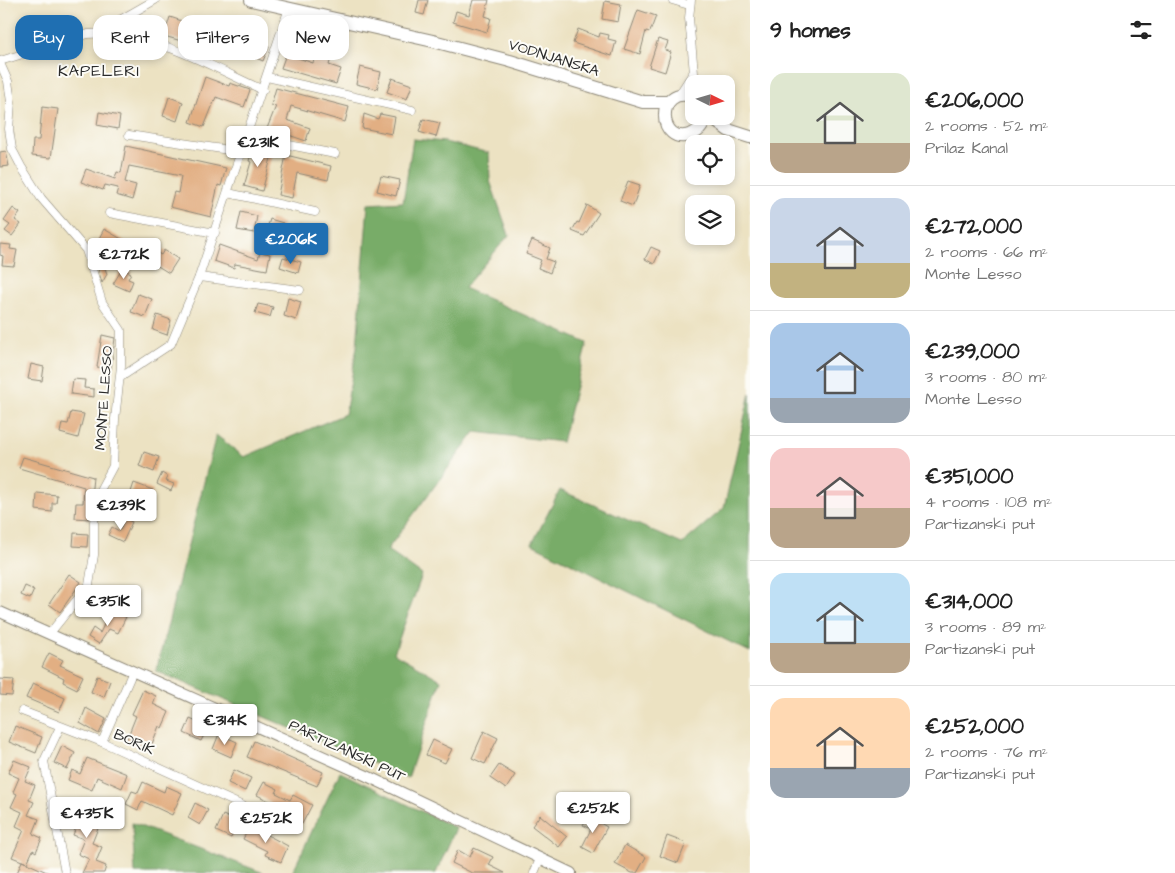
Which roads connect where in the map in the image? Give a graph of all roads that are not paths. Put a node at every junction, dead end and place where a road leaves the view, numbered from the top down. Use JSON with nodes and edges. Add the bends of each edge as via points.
{"nodes":[{"id":1,"x":155,"y":0,"type":"edge"},
{"id":2,"x":250,"y":0,"type":"edge"},
{"id":3,"x":672,"y":0,"type":"edge"},
{"id":4,"x":690,"y":3,"type":"edge"},
{"id":5,"x":290,"y":8,"type":"junction"},
{"id":6,"x":129,"y":15,"type":"edge"},
{"id":7,"x":93,"y":34,"type":"edge"},
{"id":8,"x":168,"y":47,"type":"edge"},
{"id":9,"x":0,"y":62,"type":"edge"},
{"id":10,"x":693,"y":73,"type":"joint"},
{"id":11,"x":267,"y":77,"type":"junction"},
{"id":12,"x":263,"y":90,"type":"junction"},
{"id":13,"x":685,"y":98,"type":"edge"},
{"id":14,"x":674,"y":99,"type":"junction"},
{"id":15,"x":643,"y":102,"type":"junction"},
{"id":16,"x":412,"y":110,"type":"dead end"},
{"id":17,"x":664,"y":118,"type":"junction"},
{"id":18,"x":701,"y":125,"type":"edge"},
{"id":19,"x":721,"y":125,"type":"edge"},
{"id":20,"x":699,"y":130,"type":"junction"},
{"id":21,"x":728,"y":130,"type":"junction"},
{"id":22,"x":129,"y":135,"type":"dead end"},
{"id":23,"x":248,"y":137,"type":"junction"},
{"id":24,"x":750,"y":137,"type":"edge"},
{"id":25,"x":242,"y":152,"type":"junction"},
{"id":26,"x":334,"y":154,"type":"dead end"},
{"id":27,"x":228,"y":193,"type":"junction"},
{"id":28,"x":315,"y":212,"type":"dead end"},
{"id":29,"x":109,"y":213,"type":"dead end"},
{"id":30,"x":215,"y":232,"type":"junction"},
{"id":31,"x":199,"y":277,"type":"junction"},
{"id":32,"x":300,"y":290,"type":"dead end"},
{"id":33,"x":121,"y":377,"type":"junction"},
{"id":34,"x":0,"y":612,"type":"edge"},
{"id":35,"x":50,"y":633,"type":"junction"},
{"id":36,"x":133,"y":670,"type":"junction"},
{"id":37,"x":22,"y":712,"type":"dead end"},
{"id":38,"x":60,"y":727,"type":"junction"},
{"id":39,"x":102,"y":742,"type":"junction"},
{"id":40,"x":265,"y":816,"type":"dead end"},
{"id":41,"x":540,"y":859,"type":"junction"},
{"id":42,"x":65,"y":873,"type":"edge"},
{"id":43,"x":534,"y":873,"type":"edge"},
{"id":44,"x":571,"y":873,"type":"edge"}],
"edges":[{"from":1,"to":6,"type":"street"},
{"from":2,"to":5,"type":"main road","name":"VODNJANSKA"},
{"from":3,"to":4,"type":"street"},
{"from":4,"to":10,"type":"street"},
{"from":5,"to":11,"type":"street"},
{"from":5,"to":15,"type":"main road","name":"VODNJANSKA","via":[[443,43]]},
{"from":7,"to":9,"type":"street"},
{"from":8,"to":12,"type":"street"},
{"from":9,"to":33,"type":"street","name":"MONTE LESSO","via":[[8,81],[11,102],[9,128],[12,149],[41,198],[86,250],[102,302],[121,330]]},
{"from":10,"to":14,"type":"street"},
{"from":11,"to":12,"type":"street"},
{"from":11,"to":16,"type":"street"},
{"from":12,"to":23,"type":"street"},
{"from":13,"to":14,"type":"main road","name":"VODNJANSKA"},
{"from":14,"to":15,"type":"main road","name":"VODNJANSKA"},
{"from":14,"to":17,"type":"main road","via":[[664,110]]},
{"from":15,"to":17,"type":"main road","name":"VODNJANSKA"},
{"from":17,"to":20,"type":"main road","name":"VODNJANSKA","via":[[669,129],[678,135],[689,136]]},
{"from":18,"to":20,"type":"main road"},
{"from":19,"to":21,"type":"main road","name":"VODNJANSKA"},
{"from":20,"to":21,"type":"main road","name":"VODNJANSKA"},
{"from":21,"to":24,"type":"main road","name":"VODNJANSKA"},
{"from":22,"to":25,"type":"street"},
{"from":23,"to":25,"type":"street"},
{"from":23,"to":26,"type":"street"},
{"from":25,"to":27,"type":"street"},
{"from":27,"to":28,"type":"street"},
{"from":27,"to":30,"type":"street"},
{"from":29,"to":30,"type":"street"},
{"from":30,"to":31,"type":"street"},
{"from":31,"to":32,"type":"street"},
{"from":31,"to":33,"type":"street","via":[[171,344]]},
{"from":33,"to":35,"type":"street","name":"MONTE LESSO","via":[[113,466],[99,492],[89,585]]},
{"from":34,"to":35,"type":"street","name":"PARTIZANSKI PUT"},
{"from":35,"to":36,"type":"street","name":"PARTIZANSKI PUT"},
{"from":36,"to":39,"type":"street","name":"BORIK"},
{"from":36,"to":41,"type":"street","name":"PARTIZANSKI PUT"},
{"from":37,"to":38,"type":"street","name":"BORIK"},
{"from":38,"to":39,"type":"street","name":"BORIK"},
{"from":38,"to":42,"type":"street","via":[[44,761]]},
{"from":39,"to":40,"type":"street","name":"BORIK"},
{"from":41,"to":43,"type":"street"},
{"from":41,"to":44,"type":"street","name":"PARTIZANSKI PUT"}]}
